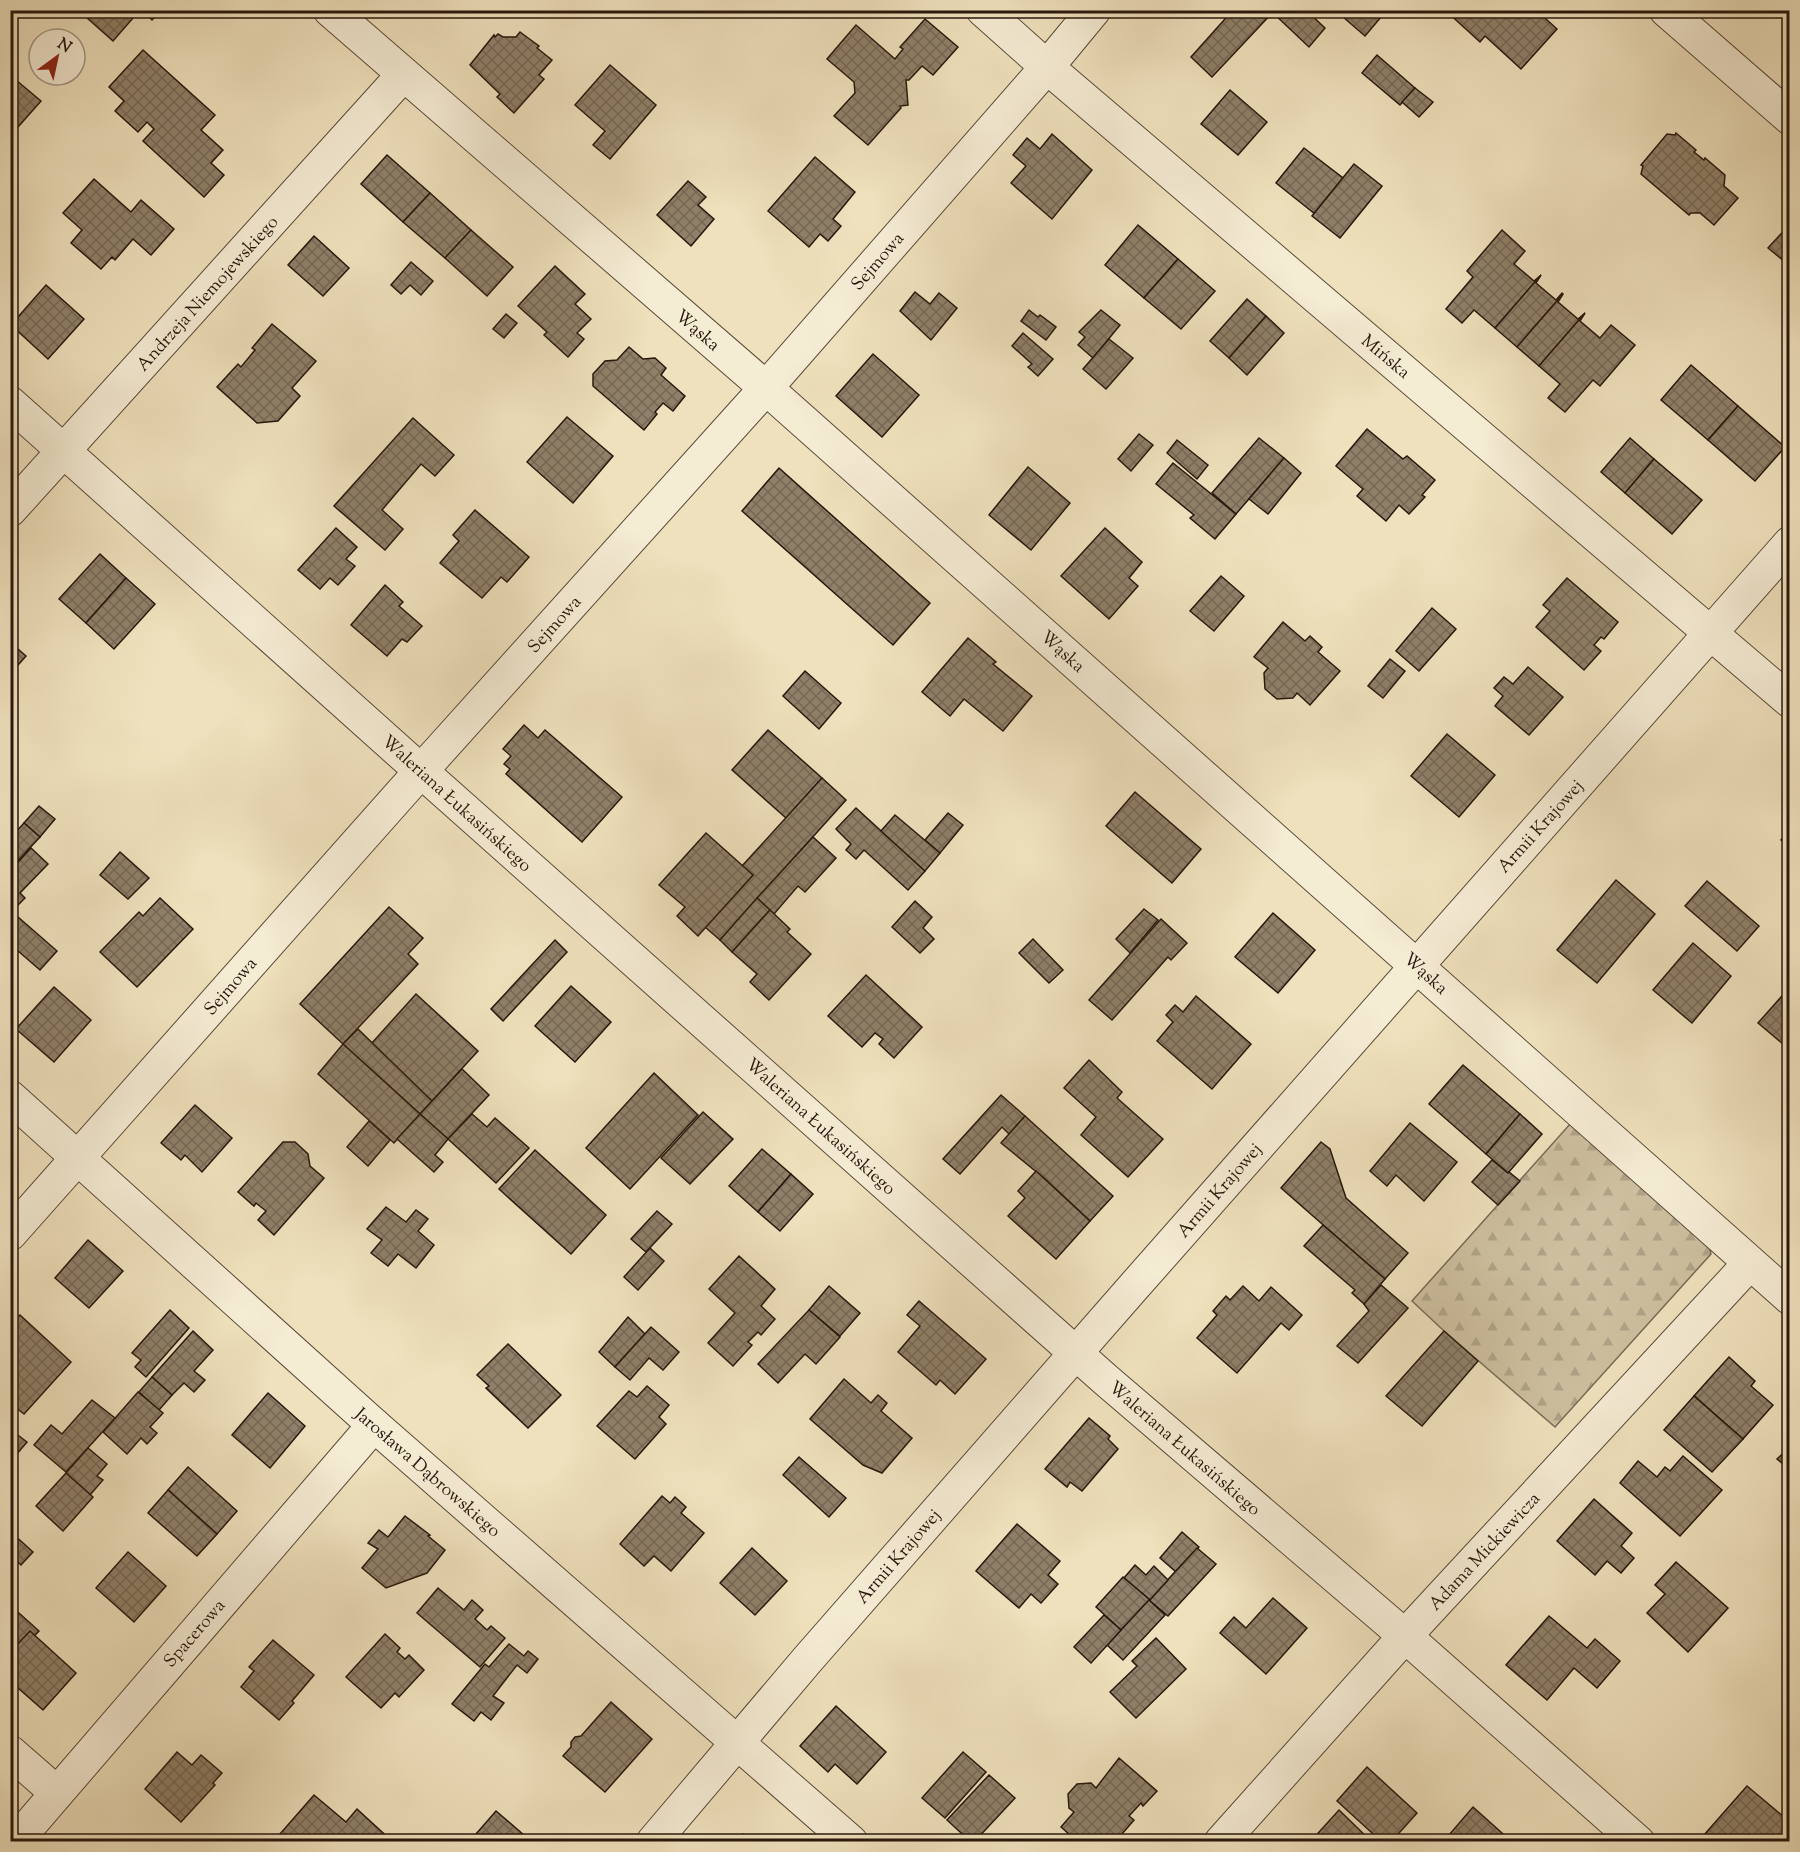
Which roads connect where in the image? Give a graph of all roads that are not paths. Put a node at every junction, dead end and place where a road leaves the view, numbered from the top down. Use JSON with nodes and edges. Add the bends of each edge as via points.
{"nodes":[{"id":1,"x":330,"y":10,"type":"edge"},
{"id":2,"x":983,"y":10,"type":"edge"},
{"id":3,"x":1094,"y":10,"type":"edge"},
{"id":4,"x":1666,"y":10,"type":"edge"},
{"id":5,"x":1047,"y":67,"type":"junction"},
{"id":6,"x":403,"y":75,"type":"junction"},
{"id":7,"x":1790,"y":118,"type":"edge"},
{"id":8,"x":766,"y":388,"type":"junction"},
{"id":9,"x":10,"y":403,"type":"edge"},
{"id":10,"x":63,"y":451,"type":"junction"},
{"id":11,"x":10,"y":510,"type":"edge"},
{"id":12,"x":1790,"y":543,"type":"edge"},
{"id":13,"x":1711,"y":634,"type":"junction"},
{"id":14,"x":1790,"y":701,"type":"edge"},
{"id":15,"x":421,"y":771,"type":"junction"},
{"id":16,"x":1417,"y":964,"type":"junction"},
{"id":17,"x":10,"y":1096,"type":"edge"},
{"id":18,"x":79,"y":1157,"type":"junction"},
{"id":19,"x":10,"y":1234,"type":"edge"},
{"id":20,"x":1750,"y":1263,"type":"junction"},
{"id":21,"x":1790,"y":1298,"type":"edge"},
{"id":22,"x":1076,"y":1353,"type":"junction"},
{"id":23,"x":374,"y":1425,"type":"junction"},
{"id":24,"x":1405,"y":1636,"type":"junction"},
{"id":25,"x":736,"y":1742,"type":"junction"},
{"id":26,"x":10,"y":1752,"type":"edge"},
{"id":27,"x":57,"y":1793,"type":"junction"},
{"id":28,"x":15,"y":1842,"type":"edge"},
{"id":29,"x":653,"y":1842,"type":"edge"},
{"id":30,"x":851,"y":1842,"type":"edge"},
{"id":31,"x":1221,"y":1842,"type":"edge"},
{"id":32,"x":1638,"y":1842,"type":"edge"}],
"edges":[{"from":1,"to":6,"type":"street","name":"Wąska"},
{"from":2,"to":5,"type":"street","name":"Mińska"},
{"from":3,"to":5,"type":"street","name":"Sejmowa"},
{"from":4,"to":7,"type":"street"},
{"from":5,"to":8,"type":"street","name":"Sejmowa"},
{"from":5,"to":13,"type":"street","name":"Mińska"},
{"from":6,"to":8,"type":"street","name":"Wąska"},
{"from":6,"to":10,"type":"street","name":"Andrzeja Niemojewskiego"},
{"from":8,"to":15,"type":"street","name":"Sejmowa"},
{"from":8,"to":16,"type":"street","name":"Wąska"},
{"from":9,"to":10,"type":"street","name":"Waleriana Łukasińskiego"},
{"from":10,"to":11,"type":"street","name":"Andrzeja Niemojewskiego"},
{"from":10,"to":15,"type":"street","name":"Waleriana Łukasińskiego"},
{"from":12,"to":13,"type":"street","name":"Armii Krajowej"},
{"from":13,"to":14,"type":"street","name":"Mińska"},
{"from":13,"to":16,"type":"street","name":"Armii Krajowej"},
{"from":15,"to":18,"type":"street","name":"Sejmowa"},
{"from":15,"to":22,"type":"street","name":"Waleriana Łukasińskiego"},
{"from":16,"to":20,"type":"street","name":"Wąska"},
{"from":16,"to":22,"type":"street","name":"Armii Krajowej"},
{"from":17,"to":18,"type":"street","name":"Jarosława Dąbrowskiego"},
{"from":18,"to":19,"type":"street","name":"Sejmowa"},
{"from":18,"to":23,"type":"street","name":"Jarosława Dąbrowskiego"},
{"from":20,"to":21,"type":"street","name":"Wąska"},
{"from":20,"to":24,"type":"street","name":"Adama Mickiewicza"},
{"from":22,"to":24,"type":"street","name":"Waleriana Łukasińskiego"},
{"from":22,"to":25,"type":"street","name":"Armii Krajowej"},
{"from":23,"to":25,"type":"street","name":"Jarosława Dąbrowskiego"},
{"from":23,"to":27,"type":"street","name":"Spacerowa"},
{"from":24,"to":31,"type":"street","name":"Adama Mickiewicza"},
{"from":24,"to":32,"type":"street","name":"Waleriana Łukasińskiego"},
{"from":25,"to":29,"type":"street","name":"Armii Krajowej"},
{"from":25,"to":30,"type":"street","name":"Jarosława Dąbrowskiego"},
{"from":26,"to":27,"type":"street"},
{"from":27,"to":28,"type":"street","name":"Spacerowa"}]}
